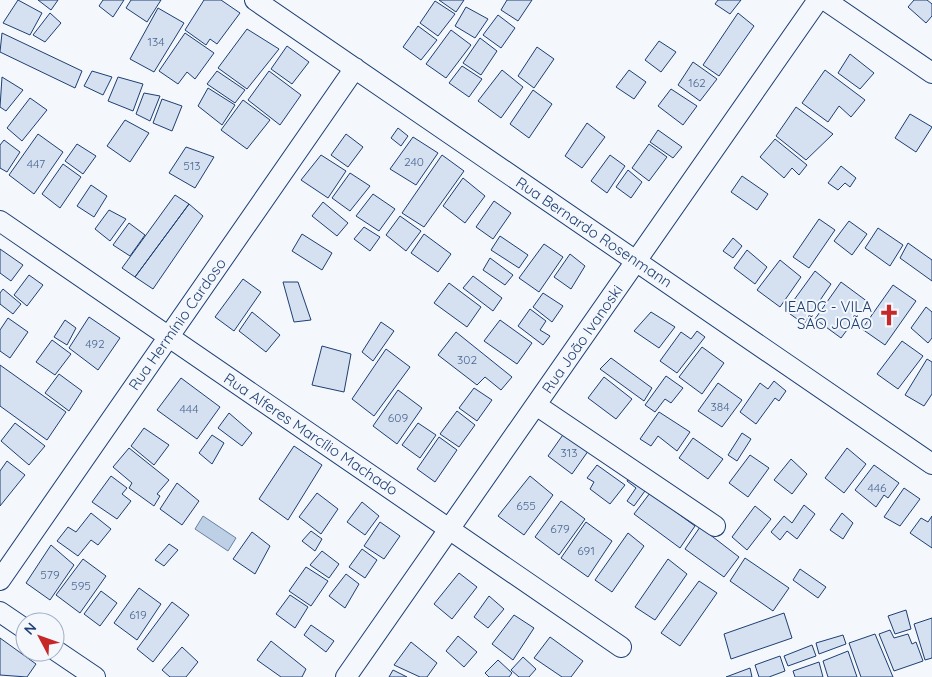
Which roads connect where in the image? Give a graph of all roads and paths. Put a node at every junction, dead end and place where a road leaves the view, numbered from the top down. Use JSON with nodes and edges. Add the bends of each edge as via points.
{"nodes":[{"id":1,"x":255,"y":0,"type":"edge"},
{"id":2,"x":818,"y":0,"type":"edge"},
{"id":3,"x":825,"y":0,"type":"edge"},
{"id":4,"x":355,"y":68,"type":"junction"},
{"id":5,"x":932,"y":74,"type":"edge"},
{"id":6,"x":0,"y":221,"type":"edge"},
{"id":7,"x":636,"y":261,"type":"junction"},
{"id":8,"x":169,"y":337,"type":"junction"},
{"id":9,"x":536,"y":405,"type":"junction"},
{"id":10,"x":932,"y":464,"type":"edge"},
{"id":11,"x":715,"y":526,"type":"dead end"},
{"id":12,"x":449,"y":529,"type":"junction"},
{"id":13,"x":0,"y":580,"type":"edge"},
{"id":14,"x":0,"y":612,"type":"edge"},
{"id":15,"x":15,"y":622,"type":"edge"},
{"id":16,"x":621,"y":648,"type":"dead end"},
{"id":17,"x":65,"y":657,"type":"edge"},
{"id":18,"x":95,"y":677,"type":"edge"},
{"id":19,"x":346,"y":677,"type":"edge"}],
"edges":[{"from":1,"to":4,"type":"street","name":"Rua Bernardo Rosenmann"},
{"from":2,"to":7,"type":"street","name":"Rua João Ivanoski"},
{"from":3,"to":5,"type":"street"},
{"from":4,"to":7,"type":"street","name":"Rua Bernardo Rosenmann"},
{"from":4,"to":8,"type":"street","name":"Rua Hermínio Cardoso"},
{"from":6,"to":8,"type":"street","name":"Rua Alferes Marcílio Machado"},
{"from":7,"to":9,"type":"street","name":"Rua João Ivanoski"},
{"from":7,"to":10,"type":"street","name":"Rua Bernardo Rosenmann"},
{"from":8,"to":12,"type":"street","name":"Rua Alferes Marcílio Machado"},
{"from":8,"to":13,"type":"street","name":"Rua Hermínio Cardoso"},
{"from":9,"to":11,"type":"street"},
{"from":9,"to":12,"type":"street","name":"Rua João Ivanoski"},
{"from":12,"to":16,"type":"street","name":"Rua Alferes Marcílio Machado"},
{"from":12,"to":19,"type":"street","name":"Rua João Ivanoski"},
{"from":14,"to":15,"type":"street"},
{"from":17,"to":18,"type":"street"}]}
